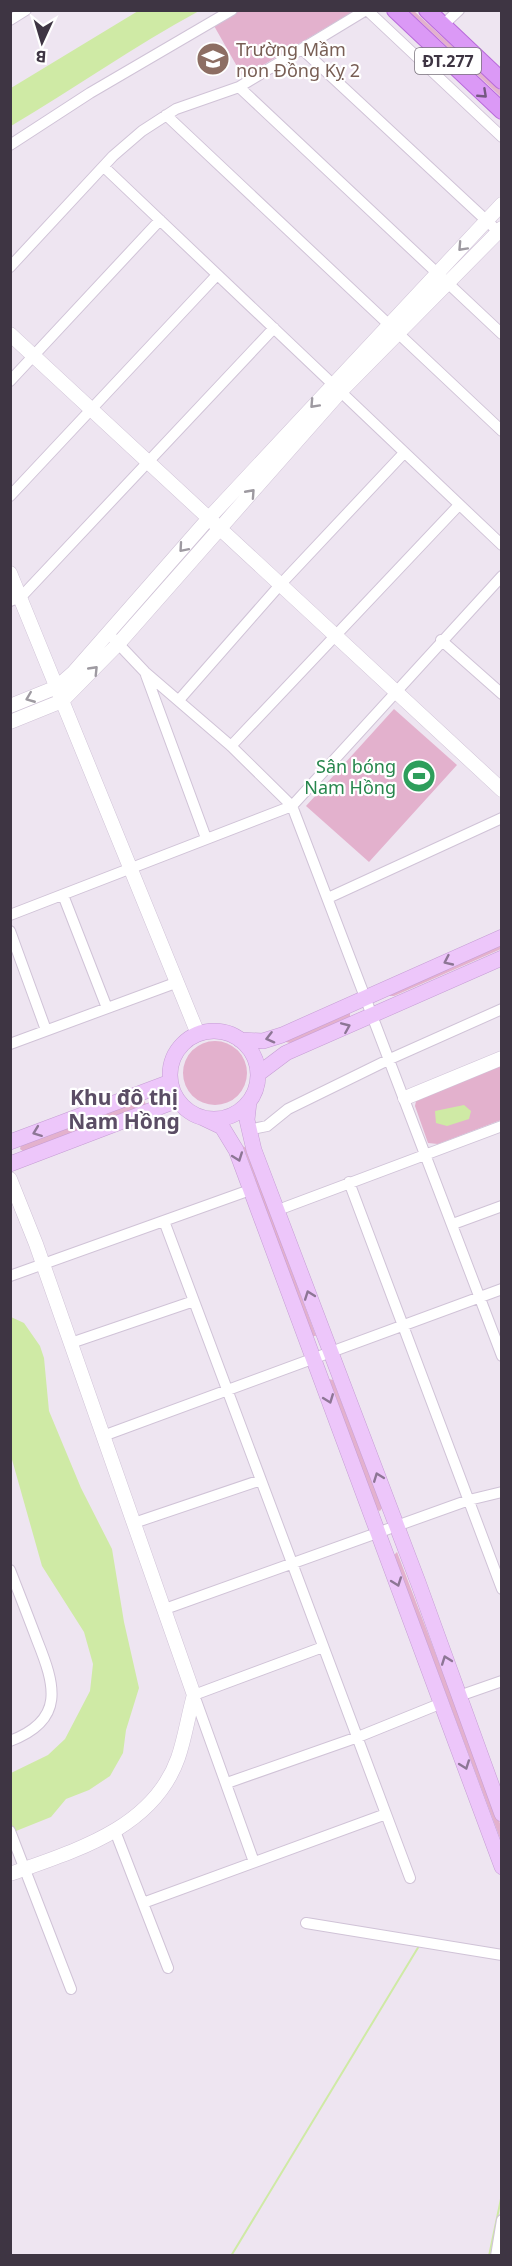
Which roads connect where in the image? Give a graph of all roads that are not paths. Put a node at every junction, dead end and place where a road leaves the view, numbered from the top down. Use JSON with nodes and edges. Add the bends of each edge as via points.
{"nodes":[{"id":1,"x":26,"y":10,"type":"edge"},
{"id":2,"x":232,"y":10,"type":"edge"},
{"id":3,"x":366,"y":10,"type":"edge"},
{"id":4,"x":395,"y":10,"type":"edge"},
{"id":5,"x":427,"y":10,"type":"edge"},
{"id":6,"x":459,"y":10,"type":"edge"},
{"id":7,"x":10,"y":20,"type":"edge"},
{"id":8,"x":443,"y":25,"type":"junction"},
{"id":9,"x":303,"y":50,"type":"junction"},
{"id":10,"x":501,"y":81,"type":"edge"},
{"id":11,"x":239,"y":87,"type":"junction"},
{"id":12,"x":501,"y":111,"type":"edge"},
{"id":13,"x":166,"y":115,"type":"junction"},
{"id":14,"x":501,"y":137,"type":"edge"},
{"id":15,"x":10,"y":145,"type":"edge"},
{"id":16,"x":104,"y":167,"type":"junction"},
{"id":17,"x":501,"y":204,"type":"edge"},
{"id":18,"x":160,"y":220,"type":"junction"},
{"id":19,"x":486,"y":220,"type":"junction"},
{"id":20,"x":500,"y":232,"type":"edge"},
{"id":21,"x":10,"y":267,"type":"edge"},
{"id":22,"x":217,"y":275,"type":"junction"},
{"id":23,"x":442,"y":278,"type":"junction"},
{"id":24,"x":274,"y":328,"type":"junction"},
{"id":25,"x":392,"y":330,"type":"junction"},
{"id":26,"x":10,"y":334,"type":"edge"},
{"id":27,"x":501,"y":334,"type":"edge"},
{"id":28,"x":34,"y":356,"type":"junction"},
{"id":29,"x":10,"y":381,"type":"edge"},
{"id":30,"x":337,"y":388,"type":"junction"},
{"id":31,"x":91,"y":410,"type":"junction"},
{"id":32,"x":501,"y":431,"type":"edge"},
{"id":33,"x":404,"y":453,"type":"junction"},
{"id":34,"x":148,"y":462,"type":"junction"},
{"id":35,"x":10,"y":496,"type":"edge"},
{"id":36,"x":459,"y":505,"type":"junction"},
{"id":37,"x":209,"y":518,"type":"junction"},
{"id":38,"x":220,"y":528,"type":"junction"},
{"id":39,"x":501,"y":545,"type":"edge"},
{"id":40,"x":10,"y":573,"type":"edge"},
{"id":41,"x":501,"y":576,"type":"edge"},
{"id":42,"x":279,"y":586,"type":"junction"},
{"id":43,"x":16,"y":599,"type":"edge"},
{"id":44,"x":335,"y":637,"type":"junction"},
{"id":45,"x":114,"y":638,"type":"junction"},
{"id":46,"x":441,"y":640,"type":"junction"},
{"id":47,"x":145,"y":672,"type":"junction"},
{"id":48,"x":57,"y":687,"type":"junction"},
{"id":49,"x":396,"y":693,"type":"junction"},
{"id":50,"x":501,"y":694,"type":"edge"},
{"id":51,"x":179,"y":700,"type":"junction"},
{"id":52,"x":62,"y":701,"type":"junction"},
{"id":53,"x":10,"y":706,"type":"edge"},
{"id":54,"x":10,"y":722,"type":"edge"},
{"id":55,"x":231,"y":746,"type":"junction"},
{"id":56,"x":501,"y":790,"type":"edge"},
{"id":57,"x":292,"y":806,"type":"junction"},
{"id":58,"x":501,"y":818,"type":"edge"},
{"id":59,"x":206,"y":838,"type":"junction"},
{"id":60,"x":132,"y":869,"type":"junction"},
{"id":61,"x":63,"y":895,"type":"junction"},
{"id":62,"x":328,"y":898,"type":"junction"},
{"id":63,"x":10,"y":915,"type":"edge"},
{"id":64,"x":10,"y":931,"type":"edge"},
{"id":65,"x":501,"y":937,"type":"edge"},
{"id":66,"x":501,"y":958,"type":"edge"},
{"id":67,"x":178,"y":982,"type":"junction"},
{"id":68,"x":366,"y":999,"type":"junction"},
{"id":69,"x":107,"y":1008,"type":"junction"},
{"id":70,"x":501,"y":1009,"type":"edge"},
{"id":71,"x":373,"y":1016,"type":"junction"},
{"id":72,"x":46,"y":1030,"type":"junction"},
{"id":73,"x":198,"y":1034,"type":"junction"},
{"id":74,"x":240,"y":1040,"type":"junction"},
{"id":75,"x":10,"y":1044,"type":"edge"},
{"id":76,"x":501,"y":1058,"type":"edge"},
{"id":77,"x":390,"y":1059,"type":"junction"},
{"id":78,"x":258,"y":1074,"type":"junction"},
{"id":79,"x":170,"y":1082,"type":"junction"},
{"id":80,"x":405,"y":1098,"type":"junction"},
{"id":81,"x":178,"y":1100,"type":"junction"},
{"id":82,"x":249,"y":1102,"type":"junction"},
{"id":83,"x":201,"y":1117,"type":"junction"},
{"id":84,"x":501,"y":1126,"type":"edge"},
{"id":85,"x":248,"y":1130,"type":"junction"},
{"id":86,"x":10,"y":1142,"type":"edge"},
{"id":87,"x":425,"y":1154,"type":"junction"},
{"id":88,"x":10,"y":1164,"type":"edge"},
{"id":89,"x":10,"y":1179,"type":"edge"},
{"id":90,"x":349,"y":1182,"type":"junction"},
{"id":91,"x":250,"y":1190,"type":"junction"},
{"id":92,"x":501,"y":1206,"type":"edge"},
{"id":93,"x":278,"y":1210,"type":"junction"},
{"id":94,"x":164,"y":1221,"type":"junction"},
{"id":95,"x":453,"y":1224,"type":"junction"},
{"id":96,"x":43,"y":1265,"type":"junction"},
{"id":97,"x":10,"y":1276,"type":"edge"},
{"id":98,"x":501,"y":1289,"type":"edge"},
{"id":99,"x":480,"y":1298,"type":"junction"},
{"id":100,"x":194,"y":1301,"type":"junction"},
{"id":101,"x":405,"y":1326,"type":"junction"},
{"id":102,"x":70,"y":1343,"type":"junction"},
{"id":103,"x":331,"y":1354,"type":"junction"},
{"id":104,"x":501,"y":1356,"type":"edge"},
{"id":105,"x":314,"y":1360,"type":"junction"},
{"id":106,"x":228,"y":1392,"type":"junction"},
{"id":107,"x":103,"y":1436,"type":"junction"},
{"id":108,"x":261,"y":1480,"type":"junction"},
{"id":109,"x":501,"y":1492,"type":"edge"},
{"id":110,"x":469,"y":1500,"type":"junction"},
{"id":111,"x":134,"y":1523,"type":"junction"},
{"id":112,"x":396,"y":1525,"type":"junction"},
{"id":113,"x":379,"y":1532,"type":"junction"},
{"id":114,"x":292,"y":1563,"type":"junction"},
{"id":115,"x":10,"y":1570,"type":"edge"},
{"id":116,"x":501,"y":1589,"type":"edge"},
{"id":117,"x":165,"y":1609,"type":"junction"},
{"id":118,"x":323,"y":1647,"type":"junction"},
{"id":119,"x":501,"y":1681,"type":"edge"},
{"id":120,"x":194,"y":1695,"type":"junction"},
{"id":121,"x":459,"y":1696,"type":"junction"},
{"id":122,"x":442,"y":1703,"type":"junction"},
{"id":123,"x":203,"y":1720,"type":"junction"},
{"id":124,"x":187,"y":1722,"type":"junction"},
{"id":125,"x":358,"y":1737,"type":"junction"},
{"id":126,"x":10,"y":1742,"type":"edge"},
{"id":127,"x":227,"y":1783,"type":"junction"},
{"id":128,"x":386,"y":1814,"type":"junction"},
{"id":129,"x":501,"y":1814,"type":"edge"},
{"id":130,"x":10,"y":1831,"type":"edge"},
{"id":131,"x":115,"y":1831,"type":"junction"},
{"id":132,"x":254,"y":1862,"type":"junction"},
{"id":133,"x":501,"y":1868,"type":"edge"},
{"id":134,"x":25,"y":1869,"type":"junction"},
{"id":135,"x":10,"y":1874,"type":"edge"},
{"id":136,"x":410,"y":1878,"type":"dead end"},
{"id":137,"x":143,"y":1903,"type":"junction"},
{"id":138,"x":306,"y":1923,"type":"dead end"},
{"id":139,"x":501,"y":1955,"type":"edge"},
{"id":140,"x":168,"y":1968,"type":"dead end"},
{"id":141,"x":71,"y":1989,"type":"dead end"},
{"id":142,"x":501,"y":2220,"type":"edge"},
{"id":143,"x":496,"y":2256,"type":"edge"}],
"edges":[{"from":1,"to":7,"type":"street"},
{"from":2,"to":15,"type":"street"},
{"from":3,"to":9,"type":"street"},
{"from":3,"to":14,"type":"street"},
{"from":4,"to":12,"type":"main road","number":"ĐT.277","one_way":true},
{"from":5,"to":8,"type":"main road","number":"ĐT.277"},
{"from":6,"to":8,"type":"street"},
{"from":8,"to":10,"type":"main road","number":"ĐT.277"},
{"from":9,"to":11,"type":"street"},
{"from":9,"to":19,"type":"street"},
{"from":11,"to":13,"type":"street"},
{"from":11,"to":23,"type":"street"},
{"from":13,"to":16,"type":"street","via":[[142,131]]},
{"from":13,"to":25,"type":"street"},
{"from":16,"to":18,"type":"street"},
{"from":16,"to":21,"type":"street"},
{"from":17,"to":19,"type":"street"},
{"from":18,"to":22,"type":"street"},
{"from":18,"to":28,"type":"street"},
{"from":19,"to":20,"type":"street"},
{"from":19,"to":23,"type":"street","one_way":true},
{"from":20,"to":23,"type":"street"},
{"from":22,"to":24,"type":"street"},
{"from":22,"to":31,"type":"street"},
{"from":23,"to":25,"type":"street"},
{"from":23,"to":27,"type":"street"},
{"from":24,"to":30,"type":"street"},
{"from":24,"to":34,"type":"street"},
{"from":25,"to":30,"type":"street"},
{"from":25,"to":32,"type":"street"},
{"from":26,"to":28,"type":"street"},
{"from":28,"to":29,"type":"street"},
{"from":28,"to":31,"type":"street"},
{"from":30,"to":33,"type":"street"},
{"from":30,"to":37,"type":"street","one_way":true},
{"from":38,"to":30,"type":"street","one_way":true},
{"from":31,"to":34,"type":"street"},
{"from":31,"to":35,"type":"street"},
{"from":33,"to":36,"type":"street"},
{"from":33,"to":42,"type":"street"},
{"from":34,"to":37,"type":"street"},
{"from":34,"to":43,"type":"street"},
{"from":36,"to":39,"type":"street"},
{"from":36,"to":44,"type":"street"},
{"from":37,"to":38,"type":"street"},
{"from":37,"to":45,"type":"street","one_way":true},
{"from":38,"to":42,"type":"street"},
{"from":38,"to":45,"type":"street"},
{"from":40,"to":43,"type":"street"},
{"from":41,"to":46,"type":"street"},
{"from":42,"to":44,"type":"street"},
{"from":42,"to":51,"type":"street"},
{"from":43,"to":48,"type":"street"},
{"from":44,"to":49,"type":"street"},
{"from":44,"to":55,"type":"street"},
{"from":45,"to":47,"type":"street"},
{"from":45,"to":48,"type":"street"},
{"from":52,"to":45,"type":"street","one_way":true},
{"from":46,"to":49,"type":"street"},
{"from":46,"to":50,"type":"street"},
{"from":47,"to":51,"type":"street"},
{"from":47,"to":59,"type":"street"},
{"from":48,"to":52,"type":"street"},
{"from":48,"to":53,"type":"street","one_way":true},
{"from":49,"to":56,"type":"street"},
{"from":49,"to":57,"type":"street"},
{"from":51,"to":55,"type":"street"},
{"from":52,"to":54,"type":"street"},
{"from":52,"to":60,"type":"street"},
{"from":55,"to":57,"type":"street"},
{"from":57,"to":59,"type":"street"},
{"from":57,"to":62,"type":"street"},
{"from":58,"to":62,"type":"street"},
{"from":59,"to":60,"type":"street"},
{"from":60,"to":61,"type":"street"},
{"from":60,"to":67,"type":"street"},
{"from":61,"to":63,"type":"street"},
{"from":61,"to":69,"type":"street"},
{"from":62,"to":68,"type":"street"},
{"from":64,"to":72,"type":"street"},
{"from":65,"to":68,"type":"main road","one_way":true},
{"from":66,"to":71,"type":"main road"},
{"from":67,"to":69,"type":"street"},
{"from":67,"to":73,"type":"street"},
{"from":68,"to":71,"type":"street"},
{"from":68,"to":74,"type":"main road","one_way":true,"via":[[280,1036],[262,1041]]},
{"from":69,"to":72,"type":"street"},
{"from":70,"to":77,"type":"street"},
{"from":71,"to":77,"type":"street"},
{"from":78,"to":71,"type":"main road","one_way":true,"via":[[286,1053]]},
{"from":72,"to":75,"type":"street"},
{"from":73,"to":74,"type":"main road","via":[[220,1032]]},
{"from":73,"to":79,"type":"main road","via":[[175,1056]]},
{"from":74,"to":78,"type":"main road","via":[[251,1052]]},
{"from":76,"to":80,"type":"street"},
{"from":77,"to":80,"type":"street"},
{"from":77,"to":85,"type":"street","via":[[288,1109],[267,1126]]},
{"from":78,"to":82,"type":"main road"},
{"from":79,"to":81,"type":"main road"},
{"from":79,"to":86,"type":"main road","one_way":true},
{"from":80,"to":87,"type":"street"},
{"from":81,"to":83,"type":"main road"},
{"from":81,"to":88,"type":"main road"},
{"from":82,"to":83,"type":"main road","via":[[225,1118]]},
{"from":82,"to":85,"type":"main road"},
{"from":83,"to":91,"type":"main road","one_way":true,"via":[[225,1131]]},
{"from":84,"to":87,"type":"street"},
{"from":85,"to":93,"type":"main road"},
{"from":87,"to":90,"type":"street"},
{"from":87,"to":95,"type":"street"},
{"from":89,"to":96,"type":"street"},
{"from":90,"to":93,"type":"street"},
{"from":90,"to":101,"type":"street"},
{"from":91,"to":94,"type":"street"},
{"from":91,"to":105,"type":"main road"},
{"from":92,"to":95,"type":"street"},
{"from":103,"to":93,"type":"main road","one_way":true},
{"from":94,"to":96,"type":"street"},
{"from":94,"to":100,"type":"street"},
{"from":95,"to":99,"type":"street"},
{"from":96,"to":97,"type":"street"},
{"from":96,"to":102,"type":"street"},
{"from":98,"to":99,"type":"street"},
{"from":99,"to":101,"type":"street"},
{"from":99,"to":104,"type":"street"},
{"from":100,"to":102,"type":"street"},
{"from":100,"to":106,"type":"street"},
{"from":101,"to":103,"type":"street"},
{"from":101,"to":110,"type":"street"},
{"from":102,"to":107,"type":"street"},
{"from":103,"to":105,"type":"street"},
{"from":112,"to":103,"type":"main road","one_way":true},
{"from":105,"to":106,"type":"street"},
{"from":105,"to":113,"type":"main road","one_way":true},
{"from":106,"to":107,"type":"street"},
{"from":106,"to":108,"type":"street"},
{"from":107,"to":111,"type":"street"},
{"from":108,"to":111,"type":"street"},
{"from":108,"to":114,"type":"street"},
{"from":109,"to":110,"type":"street"},
{"from":110,"to":112,"type":"street"},
{"from":110,"to":116,"type":"street"},
{"from":111,"to":117,"type":"street"},
{"from":112,"to":113,"type":"street"},
{"from":121,"to":112,"type":"main road","one_way":true},
{"from":113,"to":114,"type":"street"},
{"from":113,"to":122,"type":"main road","one_way":true},
{"from":114,"to":117,"type":"street"},
{"from":114,"to":118,"type":"street"},
{"from":115,"to":126,"type":"street","via":[[53,1690],[42,1723],[28,1735]]},
{"from":117,"to":120,"type":"street"},
{"from":118,"to":120,"type":"street"},
{"from":118,"to":125,"type":"street"},
{"from":119,"to":121,"type":"street"},
{"from":120,"to":123,"type":"street"},
{"from":120,"to":124,"type":"street"},
{"from":121,"to":129,"type":"main road"},
{"from":122,"to":125,"type":"street"},
{"from":122,"to":133,"type":"main road","one_way":true},
{"from":123,"to":124,"type":"street","via":[[195,1716]]},
{"from":123,"to":127,"type":"street"},
{"from":124,"to":131,"type":"street","via":[[177,1759],[164,1785],[143,1812]]},
{"from":125,"to":127,"type":"street"},
{"from":125,"to":128,"type":"street"},
{"from":127,"to":132,"type":"street"},
{"from":128,"to":132,"type":"street"},
{"from":128,"to":136,"type":"street"},
{"from":130,"to":134,"type":"street"},
{"from":131,"to":134,"type":"street"},
{"from":131,"to":137,"type":"street"},
{"from":132,"to":137,"type":"street"},
{"from":134,"to":135,"type":"street"},
{"from":134,"to":141,"type":"street"},
{"from":137,"to":140,"type":"street"},
{"from":138,"to":139,"type":"street"},
{"from":142,"to":143,"type":"street"}]}
